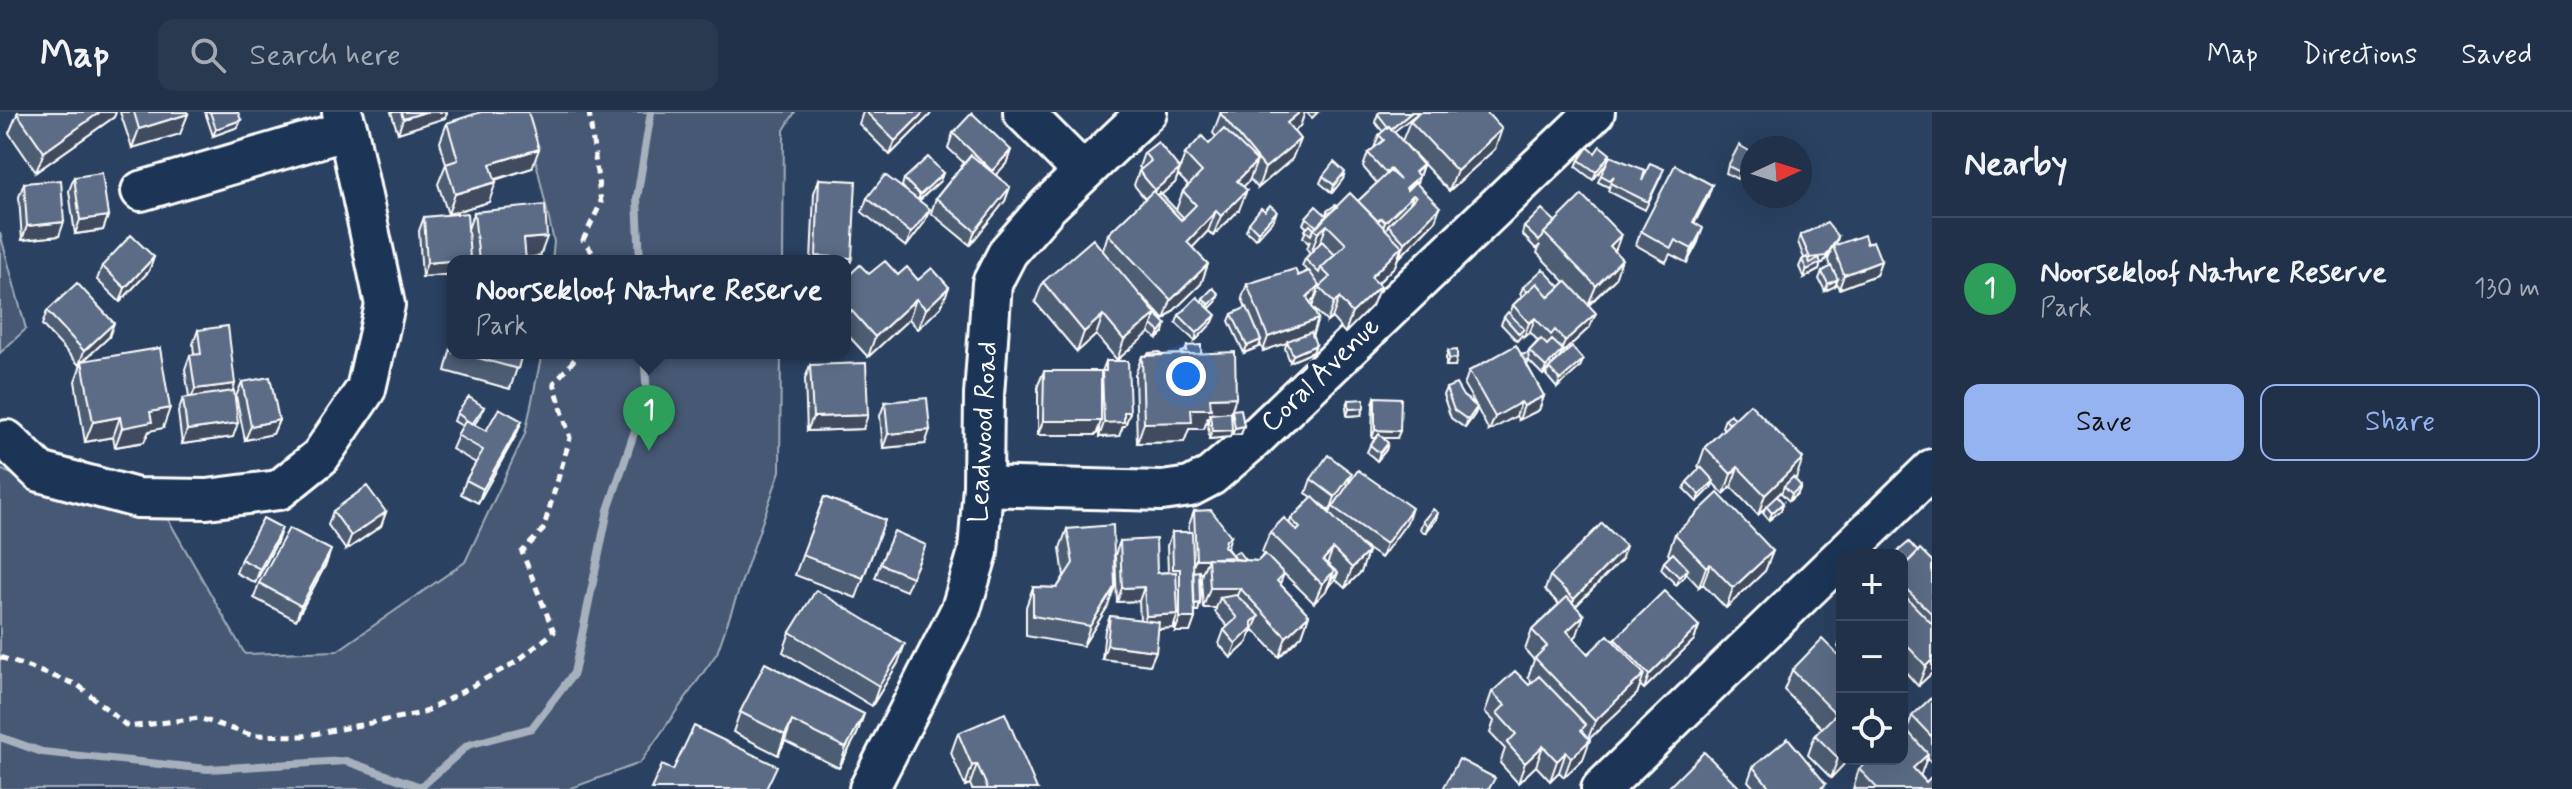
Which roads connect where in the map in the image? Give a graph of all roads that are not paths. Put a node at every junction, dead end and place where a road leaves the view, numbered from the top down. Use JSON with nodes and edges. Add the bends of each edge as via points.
{"nodes":[{"id":1,"x":1023,"y":112,"type":"edge"},
{"id":2,"x":1147,"y":112,"type":"edge"},
{"id":3,"x":1595,"y":112,"type":"edge"},
{"id":4,"x":345,"y":121,"type":"edge"},
{"id":5,"x":1083,"y":172,"type":"junction"},
{"id":6,"x":141,"y":191,"type":"dead end"},
{"id":7,"x":7,"y":440,"type":"dead end"},
{"id":8,"x":1932,"y":469,"type":"edge"},
{"id":9,"x":983,"y":486,"type":"junction"},
{"id":10,"x":1850,"y":549,"type":"edge"},
{"id":11,"x":1836,"y":563,"type":"edge"},
{"id":12,"x":869,"y":789,"type":"edge"},
{"id":13,"x":1601,"y":789,"type":"edge"}],
"edges":[{"from":1,"to":5,"type":"street"},
{"from":2,"to":5,"type":"street","name":"Leadwood Road"},
{"from":3,"to":9,"type":"street","name":"Coral Avenue","via":[[1211,476],[1190,487],[1162,491]]},
{"from":4,"to":6,"type":"street"},
{"from":4,"to":7,"type":"street","via":[[385,305],[366,389],[320,457],[279,490],[207,499],[137,498],[40,472]]},
{"from":5,"to":9,"type":"street","name":"Leadwood Road","via":[[1008,252],[992,283]]},
{"from":8,"to":10,"type":"street"},
{"from":9,"to":12,"type":"street","name":"Leadwood Road","via":[[978,552],[961,609]]},
{"from":11,"to":13,"type":"street"}]}
